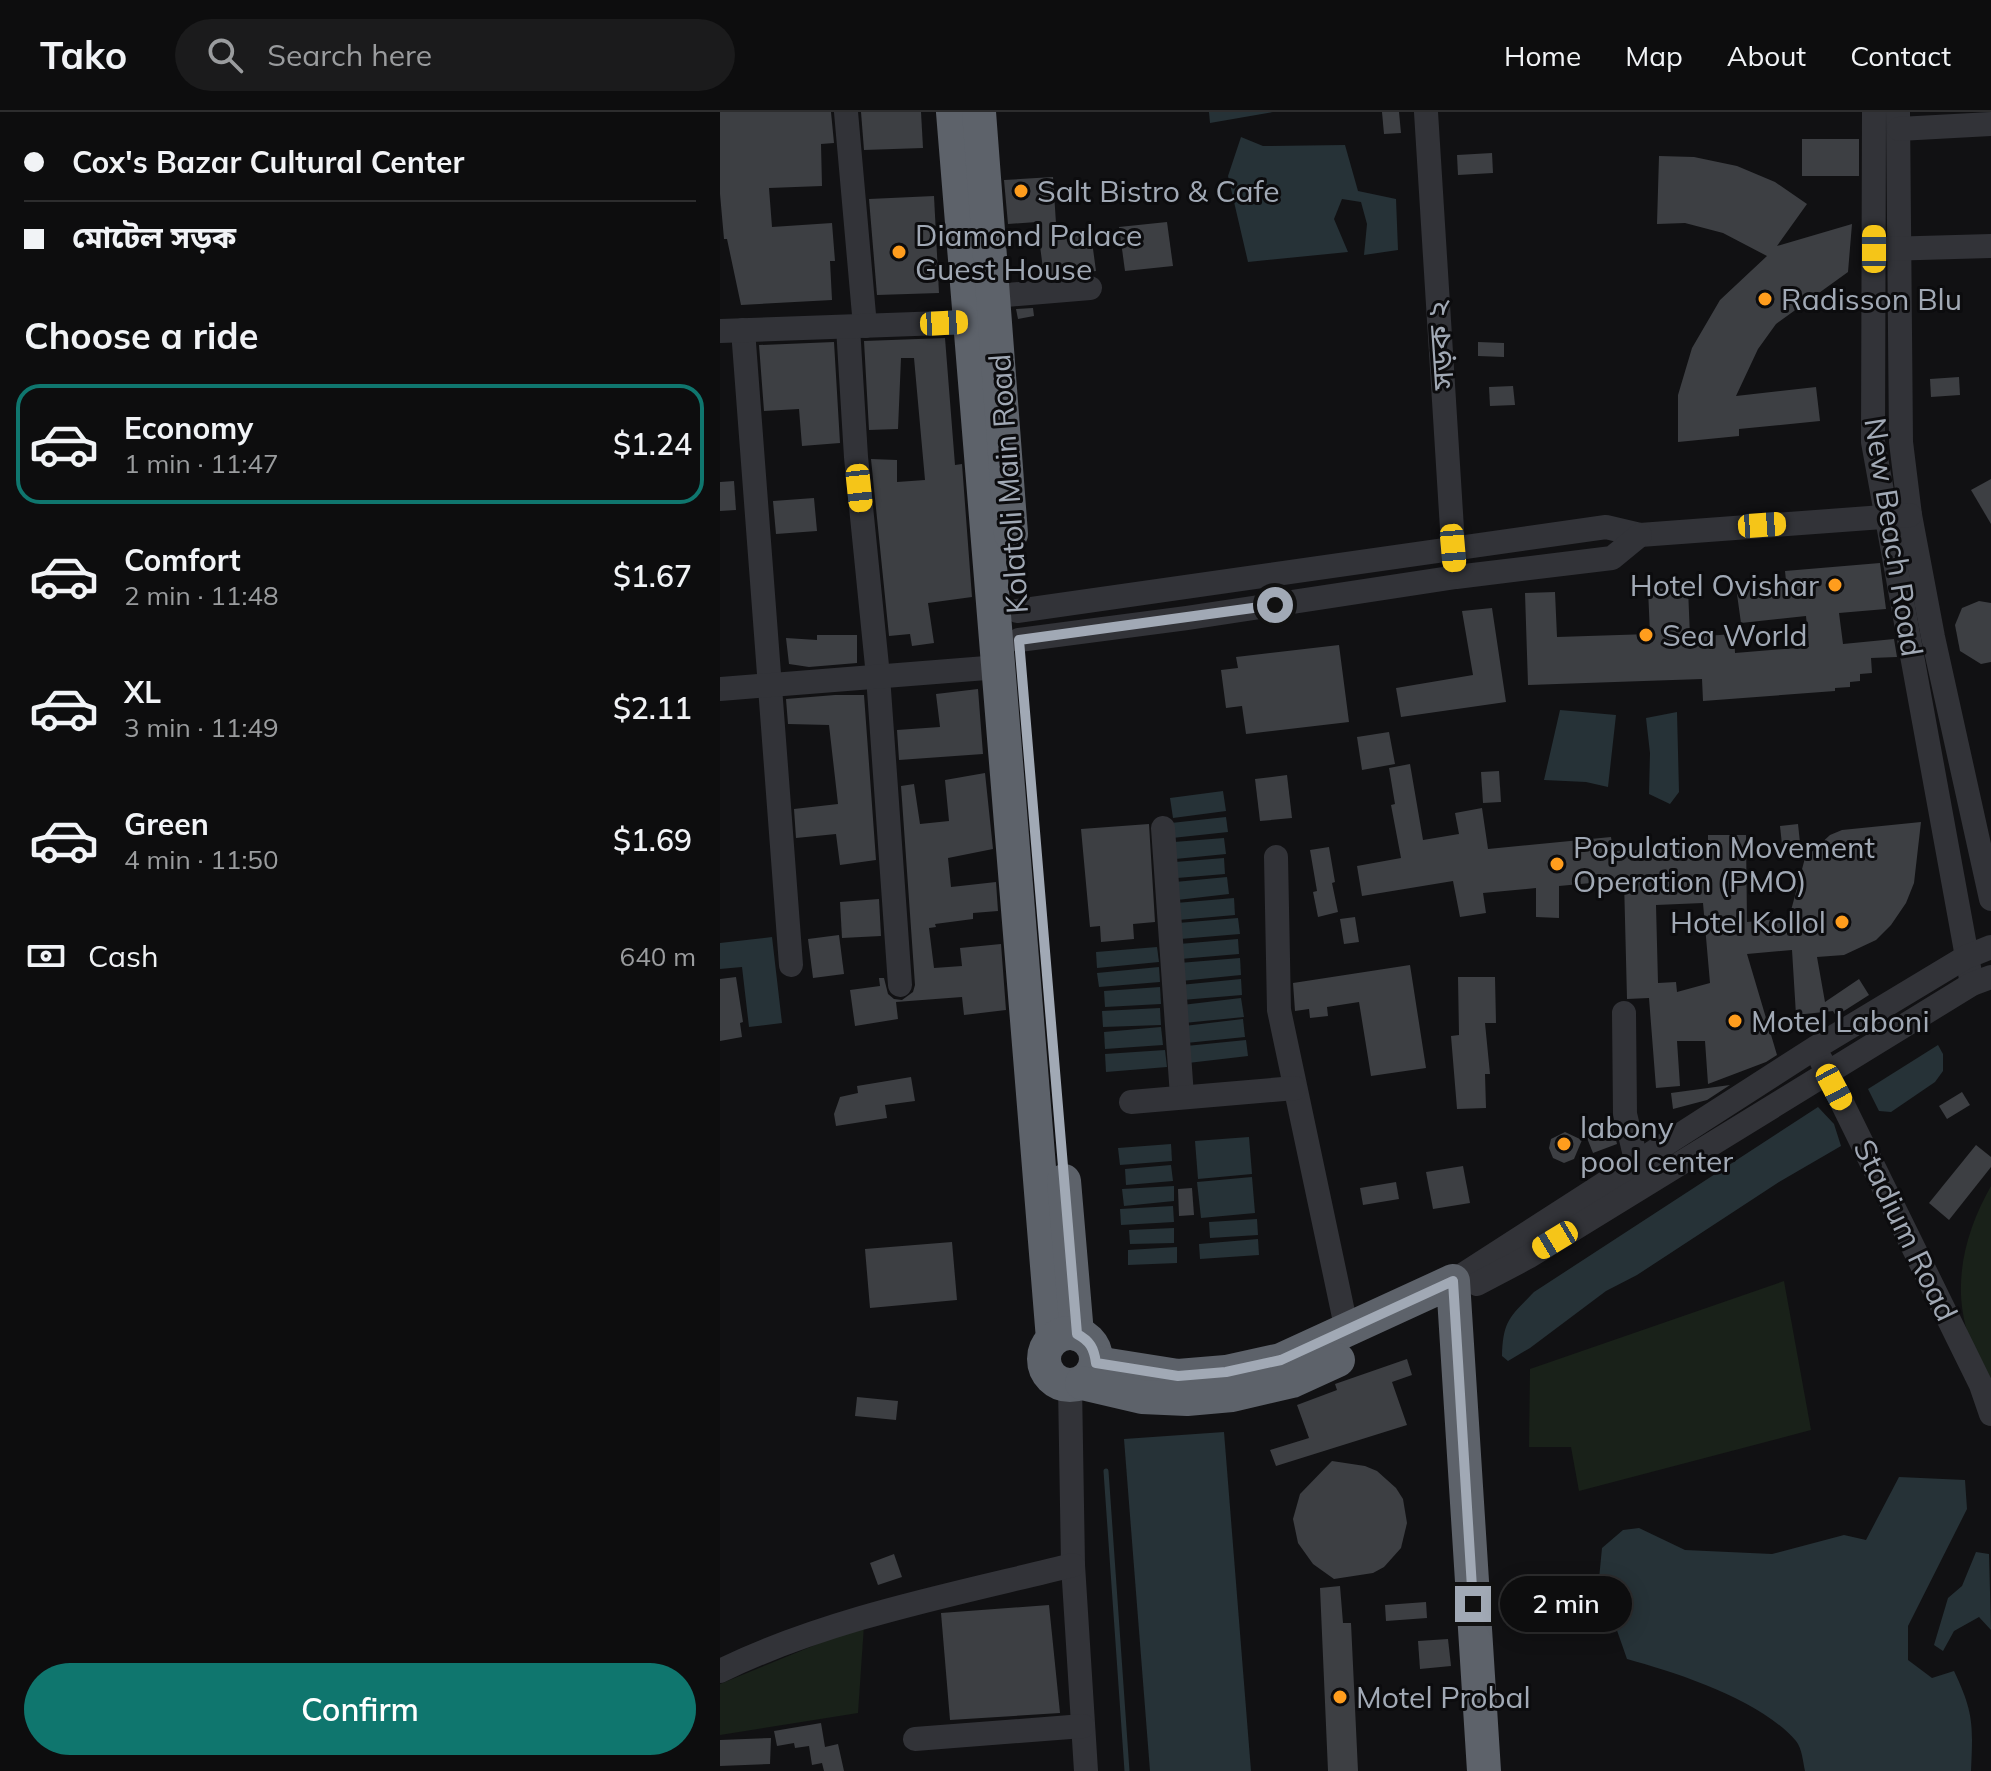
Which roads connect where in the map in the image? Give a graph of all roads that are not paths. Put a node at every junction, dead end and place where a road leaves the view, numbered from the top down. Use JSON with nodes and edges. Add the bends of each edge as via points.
{"nodes":[{"id":1,"x":846,"y":112,"type":"edge"},
{"id":2,"x":953,"y":112,"type":"edge"},
{"id":3,"x":979,"y":112,"type":"edge"},
{"id":4,"x":1426,"y":112,"type":"edge"},
{"id":5,"x":1874,"y":112,"type":"edge"},
{"id":6,"x":1899,"y":121,"type":"edge"},
{"id":7,"x":1991,"y":124,"type":"edge"},
{"id":8,"x":1991,"y":246,"type":"edge"},
{"id":9,"x":1874,"y":249,"type":"junction"},
{"id":10,"x":1900,"y":250,"type":"junction"},
{"id":11,"x":1090,"y":288,"type":"dead end"},
{"id":12,"x":994,"y":296,"type":"junction"},
{"id":13,"x":970,"y":322,"type":"junction"},
{"id":14,"x":857,"y":327,"type":"junction"},
{"id":15,"x":732,"y":330,"type":"edge"},
{"id":16,"x":1884,"y":515,"type":"junction"},
{"id":17,"x":1910,"y":515,"type":"junction"},
{"id":18,"x":1640,"y":535,"type":"junction"},
{"id":19,"x":1453,"y":548,"type":"junction"},
{"id":20,"x":1456,"y":577,"type":"junction"},
{"id":21,"x":1240,"y":580,"type":"junction"},
{"id":22,"x":1245,"y":609,"type":"junction"},
{"id":23,"x":1018,"y":625,"type":"junction"},
{"id":24,"x":999,"y":667,"type":"junction"},
{"id":25,"x":878,"y":676,"type":"junction"},
{"id":26,"x":769,"y":684,"type":"junction"},
{"id":27,"x":720,"y":689,"type":"edge"},
{"id":28,"x":1163,"y":828,"type":"dead end"},
{"id":29,"x":1276,"y":857,"type":"dead end"},
{"id":30,"x":1991,"y":899,"type":"edge"},
{"id":31,"x":1991,"y":947,"type":"edge"},
{"id":32,"x":1966,"y":957,"type":"junction"},
{"id":33,"x":791,"y":965,"type":"dead end"},
{"id":34,"x":1982,"y":980,"type":"edge"},
{"id":35,"x":900,"y":985,"type":"dead end"},
{"id":36,"x":1624,"y":1013,"type":"dead end"},
{"id":37,"x":1815,"y":1048,"type":"junction"},
{"id":38,"x":1827,"y":1074,"type":"junction"},
{"id":39,"x":1044,"y":1084,"type":"junction"},
{"id":40,"x":1295,"y":1088,"type":"junction"},
{"id":41,"x":1182,"y":1096,"type":"junction"},
{"id":42,"x":1131,"y":1102,"type":"dead end"},
{"id":43,"x":1637,"y":1164,"type":"junction"},
{"id":44,"x":1453,"y":1289,"type":"junction"},
{"id":45,"x":1347,"y":1331,"type":"junction"},
{"id":46,"x":1065,"y":1337,"type":"junction"},
{"id":47,"x":1082,"y":1377,"type":"junction"},
{"id":48,"x":1991,"y":1414,"type":"edge"},
{"id":49,"x":1073,"y":1565,"type":"junction"},
{"id":50,"x":720,"y":1671,"type":"edge"},
{"id":51,"x":1083,"y":1726,"type":"junction"},
{"id":52,"x":915,"y":1739,"type":"dead end"},
{"id":53,"x":1086,"y":1771,"type":"edge"},
{"id":54,"x":1484,"y":1771,"type":"edge"}],
"edges":[{"from":1,"to":14,"type":"street"},
{"from":2,"to":13,"type":"highway","name":"Kolatoli Main Road"},
{"from":3,"to":12,"type":"highway","name":"Kolatoli Main Road"},
{"from":4,"to":19,"type":"street","name":"সড়ক ২"},
{"from":5,"to":9,"type":"street","name":"New Beach Road"},
{"from":6,"to":7,"type":"street"},
{"from":6,"to":10,"type":"street","name":"New Beach Road"},
{"from":8,"to":10,"type":"street"},
{"from":9,"to":10,"type":"street"},
{"from":9,"to":16,"type":"street","name":"New Beach Road","via":[[1873,442]]},
{"from":10,"to":17,"type":"street","name":"New Beach Road","via":[[1901,442]]},
{"from":11,"to":12,"type":"street"},
{"from":12,"to":23,"type":"highway","name":"Kolatoli Main Road"},
{"from":13,"to":14,"type":"street"},
{"from":13,"to":24,"type":"highway","name":"Kolatoli Main Road"},
{"from":14,"to":15,"type":"street"},
{"from":14,"to":25,"type":"street","via":[[856,457]]},
{"from":15,"to":26,"type":"street"},
{"from":16,"to":17,"type":"street"},
{"from":16,"to":18,"type":"street"},
{"from":16,"to":32,"type":"street","name":"New Beach Road"},
{"from":17,"to":30,"type":"street","name":"New Beach Road"},
{"from":18,"to":19,"type":"street","via":[[1606,527]]},
{"from":18,"to":20,"type":"street","via":[[1612,558]]},
{"from":19,"to":20,"type":"street","name":"সড়ক ২"},
{"from":19,"to":21,"type":"street"},
{"from":20,"to":22,"type":"street"},
{"from":21,"to":22,"type":"street"},
{"from":21,"to":23,"type":"street"},
{"from":22,"to":23,"type":"street"},
{"from":23,"to":39,"type":"highway","name":"Kolatoli Main Road"},
{"from":24,"to":25,"type":"street"},
{"from":24,"to":39,"type":"highway","name":"Kolatoli Main Road"},
{"from":25,"to":26,"type":"street"},
{"from":25,"to":35,"type":"street"},
{"from":26,"to":27,"type":"street"},
{"from":26,"to":33,"type":"street"},
{"from":28,"to":41,"type":"street"},
{"from":29,"to":40,"type":"street","via":[[1279,1010]]},
{"from":31,"to":32,"type":"street"},
{"from":32,"to":34,"type":"street","name":"New Beach Road"},
{"from":32,"to":37,"type":"street"},
{"from":34,"to":38,"type":"street"},
{"from":36,"to":43,"type":"street","via":[[1625,1114]]},
{"from":37,"to":38,"type":"street","name":"Stadium Road"},
{"from":37,"to":43,"type":"street"},
{"from":38,"to":44,"type":"street","via":[[1528,1257]]},
{"from":38,"to":48,"type":"street","name":"Stadium Road"},
{"from":39,"to":46,"type":"highway","name":"Kolatoli Main Road"},
{"from":40,"to":41,"type":"street"},
{"from":40,"to":45,"type":"street"},
{"from":41,"to":42,"type":"street"},
{"from":43,"to":44,"type":"street"},
{"from":44,"to":45,"type":"highway"},
{"from":44,"to":47,"type":"highway","via":[[1356,1351],[1292,1381],[1187,1399],[1142,1397]]},
{"from":44,"to":54,"type":"highway"},
{"from":45,"to":47,"type":"highway","via":[[1281,1360],[1226,1372]]},
{"from":46,"to":47,"type":"highway","via":[[1088,1340],[1095,1351]]},
{"from":46,"to":47,"type":"highway","via":[[1046,1349],[1048,1374],[1057,1382]]},
{"from":47,"to":49,"type":"street"},
{"from":49,"to":50,"type":"street","via":[[882,1613],[761,1650]]},
{"from":49,"to":51,"type":"street"},
{"from":51,"to":52,"type":"street"},
{"from":51,"to":53,"type":"street"}]}
